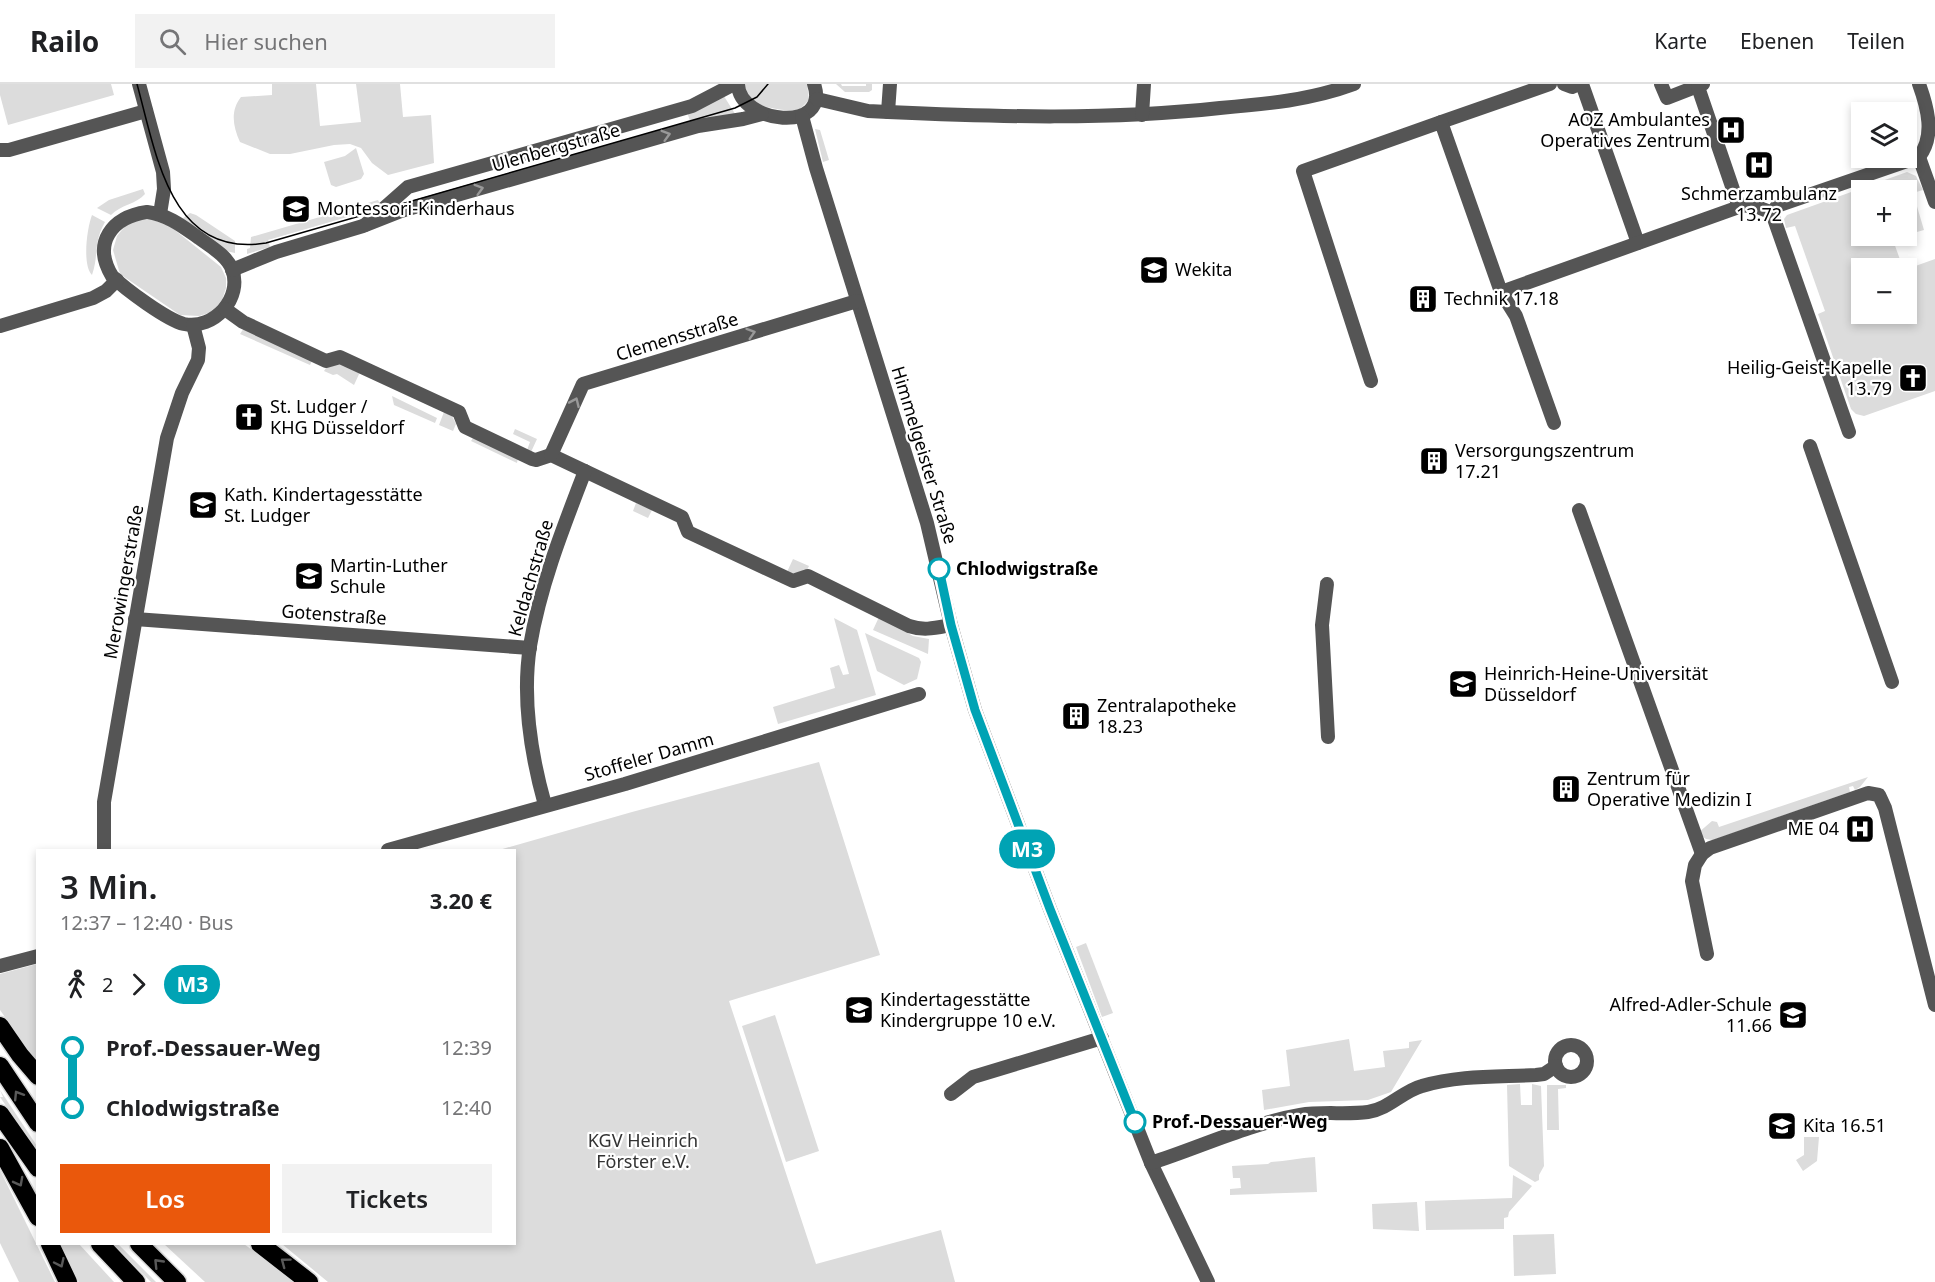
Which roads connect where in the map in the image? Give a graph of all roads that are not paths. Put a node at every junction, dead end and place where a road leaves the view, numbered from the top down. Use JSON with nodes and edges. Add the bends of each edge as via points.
{"nodes":[{"id":1,"x":139,"y":84,"type":"edge"},
{"id":2,"x":736,"y":84,"type":"edge"},
{"id":3,"x":814,"y":84,"type":"edge"},
{"id":4,"x":890,"y":84,"type":"edge"},
{"id":5,"x":1144,"y":84,"type":"edge"},
{"id":6,"x":1354,"y":84,"type":"edge"},
{"id":7,"x":1550,"y":84,"type":"edge"},
{"id":8,"x":1564,"y":84,"type":"edge"},
{"id":9,"x":1580,"y":84,"type":"edge"},
{"id":10,"x":1661,"y":84,"type":"edge"},
{"id":11,"x":1919,"y":84,"type":"edge"},
{"id":12,"x":1700,"y":86,"type":"edge"},
{"id":13,"x":817,"y":99,"type":"junction"},
{"id":14,"x":147,"y":111,"type":"junction"},
{"id":15,"x":888,"y":112,"type":"junction"},
{"id":16,"x":762,"y":114,"type":"junction"},
{"id":17,"x":1142,"y":115,"type":"junction"},
{"id":18,"x":802,"y":116,"type":"junction"},
{"id":19,"x":1441,"y":122,"type":"junction"},
{"id":20,"x":0,"y":150,"type":"edge"},
{"id":21,"x":1919,"y":157,"type":"junction"},
{"id":22,"x":1935,"y":202,"type":"edge"},
{"id":23,"x":1739,"y":207,"type":"junction"},
{"id":24,"x":1772,"y":213,"type":"junction"},
{"id":25,"x":160,"y":214,"type":"junction"},
{"id":26,"x":363,"y":226,"type":"junction"},
{"id":27,"x":1638,"y":243,"type":"junction"},
{"id":28,"x":232,"y":270,"type":"junction"},
{"id":29,"x":117,"y":280,"type":"junction"},
{"id":30,"x":1501,"y":292,"type":"junction"},
{"id":31,"x":857,"y":301,"type":"junction"},
{"id":32,"x":225,"y":309,"type":"junction"},
{"id":33,"x":193,"y":325,"type":"junction"},
{"id":34,"x":0,"y":326,"type":"edge"},
{"id":35,"x":1371,"y":381,"type":"dead end"},
{"id":36,"x":1554,"y":423,"type":"dead end"},
{"id":37,"x":1849,"y":432,"type":"dead end"},
{"id":38,"x":1810,"y":446,"type":"dead end"},
{"id":39,"x":551,"y":455,"type":"junction"},
{"id":40,"x":585,"y":471,"type":"junction"},
{"id":41,"x":1579,"y":510,"type":"dead end"},
{"id":42,"x":1327,"y":584,"type":"dead end"},
{"id":43,"x":135,"y":619,"type":"junction"},
{"id":44,"x":951,"y":625,"type":"junction"},
{"id":45,"x":530,"y":648,"type":"junction"},
{"id":46,"x":1892,"y":682,"type":"dead end"},
{"id":47,"x":919,"y":694,"type":"dead end"},
{"id":48,"x":1329,"y":737,"type":"dead end"},
{"id":49,"x":545,"y":805,"type":"junction"},
{"id":50,"x":104,"y":849,"type":"edge"},
{"id":51,"x":391,"y":849,"type":"edge"},
{"id":52,"x":1702,"y":854,"type":"junction"},
{"id":53,"x":1707,"y":954,"type":"dead end"},
{"id":54,"x":36,"y":957,"type":"edge"},
{"id":55,"x":0,"y":966,"type":"edge"},
{"id":56,"x":1935,"y":1005,"type":"edge"},
{"id":57,"x":0,"y":1026,"type":"edge"},
{"id":58,"x":1102,"y":1038,"type":"junction"},
{"id":59,"x":0,"y":1066,"type":"edge"},
{"id":60,"x":1556,"y":1066,"type":"dead end"},
{"id":61,"x":36,"y":1074,"type":"edge"},
{"id":62,"x":951,"y":1094,"type":"dead end"},
{"id":63,"x":0,"y":1114,"type":"edge"},
{"id":64,"x":36,"y":1121,"type":"edge"},
{"id":65,"x":0,"y":1148,"type":"edge"},
{"id":66,"x":1151,"y":1163,"type":"junction"},
{"id":67,"x":36,"y":1165,"type":"edge"},
{"id":68,"x":36,"y":1213,"type":"edge"},
{"id":69,"x":51,"y":1245,"type":"edge"},
{"id":70,"x":101,"y":1245,"type":"edge"},
{"id":71,"x":140,"y":1245,"type":"edge"},
{"id":72,"x":261,"y":1245,"type":"edge"},
{"id":73,"x":68,"y":1282,"type":"edge"},
{"id":74,"x":136,"y":1282,"type":"edge"},
{"id":75,"x":177,"y":1282,"type":"edge"},
{"id":76,"x":309,"y":1282,"type":"edge"},
{"id":77,"x":1208,"y":1282,"type":"edge"}],
"edges":[{"from":1,"to":14,"type":"street"},
{"from":2,"to":16,"type":"street","via":[[747,103]]},
{"from":2,"to":26,"type":"street","name":"Ulenbergstraße","via":[[692,106],[408,187]]},
{"from":3,"to":13,"type":"street"},
{"from":4,"to":15,"type":"street"},
{"from":5,"to":17,"type":"street"},
{"from":6,"to":17,"type":"street","via":[[1328,94],[1283,102]]},
{"from":7,"to":19,"type":"street"},
{"from":8,"to":9,"type":"street"},
{"from":9,"to":27,"type":"street"},
{"from":10,"to":12,"type":"street","via":[[1667,98]]},
{"from":11,"to":21,"type":"street","via":[[1931,126],[1931,142]]},
{"from":12,"to":23,"type":"street"},
{"from":13,"to":15,"type":"street"},
{"from":13,"to":18,"type":"street"},
{"from":14,"to":20,"type":"street"},
{"from":14,"to":25,"type":"street","via":[[163,172]]},
{"from":15,"to":17,"type":"street","via":[[1014,117]]},
{"from":16,"to":18,"type":"street"},
{"from":26,"to":16,"type":"street","name":"Ulenbergstraße","one_way":true,"via":[[401,211],[698,126]]},
{"from":18,"to":31,"type":"street","name":"Himmelgeister Straße"},
{"from":19,"to":30,"type":"street"},
{"from":19,"to":35,"type":"street","via":[[1303,171]]},
{"from":21,"to":22,"type":"street"},
{"from":21,"to":24,"type":"street","via":[[1777,206]]},
{"from":23,"to":24,"type":"street","via":[[1748,204]]},
{"from":23,"to":27,"type":"street"},
{"from":24,"to":37,"type":"street"},
{"from":25,"to":28,"type":"street","via":[[219,253]]},
{"from":25,"to":29,"type":"street","via":[[133,214],[115,224],[105,252],[108,269]]},
{"from":26,"to":28,"type":"street","name":"Ulenbergstraße","via":[[276,252]]},
{"from":27,"to":30,"type":"street"},
{"from":28,"to":32,"type":"street","via":[[233,291]]},
{"from":29,"to":33,"type":"street","via":[[175,321]]},
{"from":29,"to":34,"type":"street","via":[[93,298]]},
{"from":30,"to":36,"type":"street","via":[[1516,316]]},
{"from":39,"to":31,"type":"street","name":"Clemensstraße","one_way":true,"via":[[583,384]]},
{"from":31,"to":44,"type":"street","name":"Himmelgeister Straße","via":[[927,523]]},
{"from":32,"to":33,"type":"street"},
{"from":32,"to":39,"type":"street","via":[[243,322],[326,361],[340,357],[459,412],[465,427],[532,459]]},
{"from":33,"to":43,"type":"street","name":"Merowingerstraße","via":[[198,360],[167,438]]},
{"from":38,"to":46,"type":"street"},
{"from":39,"to":40,"type":"street"},
{"from":40,"to":44,"type":"street","via":[[682,517],[688,532],[793,581],[808,576],[909,626],[930,630]]},
{"from":40,"to":45,"type":"street","name":"Keldachstraße","via":[[547,574]]},
{"from":41,"to":52,"type":"street"},
{"from":42,"to":48,"type":"street","via":[[1322,625]]},
{"from":43,"to":45,"type":"street","name":"Gotenstraße"},
{"from":43,"to":50,"type":"street","name":"Merowingerstraße","via":[[104,802]]},
{"from":44,"to":58,"type":"street","name":"Himmelgeister Straße","via":[[975,710]]},
{"from":45,"to":49,"type":"street","name":"Keldachstraße","via":[[528,716]]},
{"from":47,"to":49,"type":"street","name":"Stoffeler Damm"},
{"from":49,"to":51,"type":"street","name":"Stoffeler Damm"},
{"from":52,"to":53,"type":"street","via":[[1692,881]]},
{"from":52,"to":56,"type":"street","via":[[1868,793],[1879,795]]},
{"from":54,"to":55,"type":"street"},
{"from":57,"to":61,"type":"highway"},
{"from":58,"to":62,"type":"street","via":[[973,1077]]},
{"from":58,"to":66,"type":"street","name":"Himmelgeister Straße"},
{"from":64,"to":59,"type":"highway","one_way":true},
{"from":60,"to":66,"type":"street","via":[[1544,1074],[1431,1083],[1369,1112],[1302,1114],[1268,1121]]},
{"from":63,"to":67,"type":"highway"},
{"from":65,"to":68,"type":"highway","one_way":true},
{"from":66,"to":77,"type":"street","name":"Himmelgeister Straße"},
{"from":69,"to":73,"type":"highway","one_way":true},
{"from":70,"to":74,"type":"highway"},
{"from":75,"to":71,"type":"highway","one_way":true},
{"from":76,"to":72,"type":"highway","one_way":true}]}
